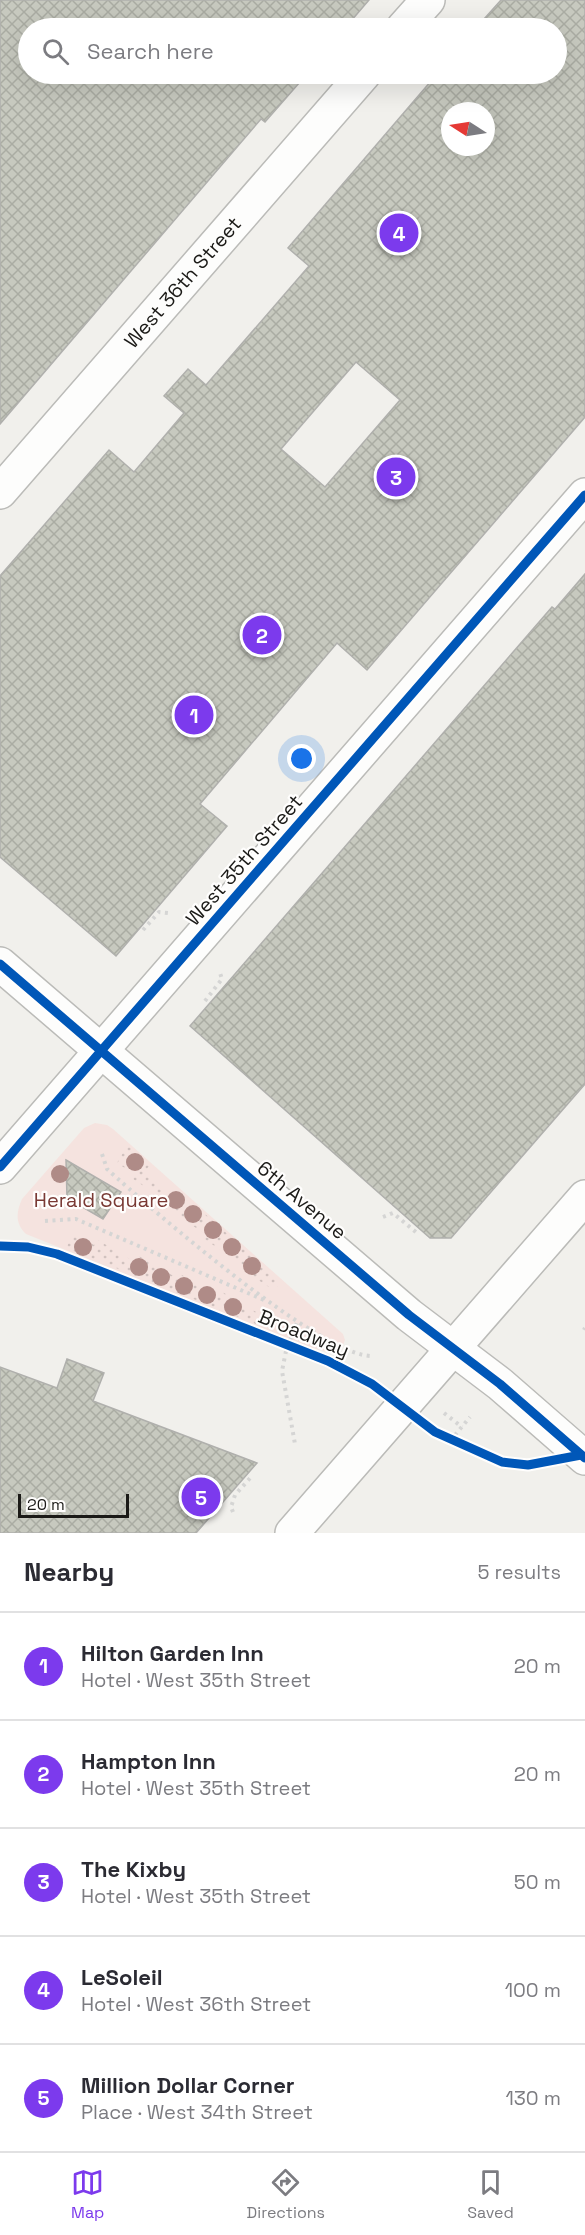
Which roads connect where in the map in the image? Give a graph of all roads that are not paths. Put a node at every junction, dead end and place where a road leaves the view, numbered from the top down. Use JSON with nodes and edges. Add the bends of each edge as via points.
{"nodes":[{"id":1,"x":428,"y":0,"type":"edge"},
{"id":2,"x":412,"y":18,"type":"edge"},
{"id":3,"x":355,"y":84,"type":"edge"},
{"id":4,"x":0,"y":492,"type":"edge"},
{"id":5,"x":585,"y":495,"type":"edge"},
{"id":6,"x":0,"y":964,"type":"edge"},
{"id":7,"x":101,"y":1052,"type":"junction"},
{"id":8,"x":0,"y":1167,"type":"edge"},
{"id":9,"x":585,"y":1197,"type":"edge"},
{"id":10,"x":453,"y":1347,"type":"junction"},
{"id":11,"x":585,"y":1458,"type":"edge"},
{"id":12,"x":292,"y":1533,"type":"edge"}],
"edges":[{"from":1,"to":2,"type":"main road"},
{"from":3,"to":4,"type":"main road","name":"West 36th Street"},
{"from":5,"to":7,"type":"main road","name":"West 35th Street"},
{"from":6,"to":7,"type":"main road","name":"6th Avenue"},
{"from":7,"to":8,"type":"main road","name":"West 35th Street"},
{"from":7,"to":10,"type":"main road","name":"6th Avenue","via":[[400,1308]]},
{"from":9,"to":10,"type":"main road"},
{"from":10,"to":11,"type":"main road","name":"6th Avenue"},
{"from":10,"to":12,"type":"main road"}]}
